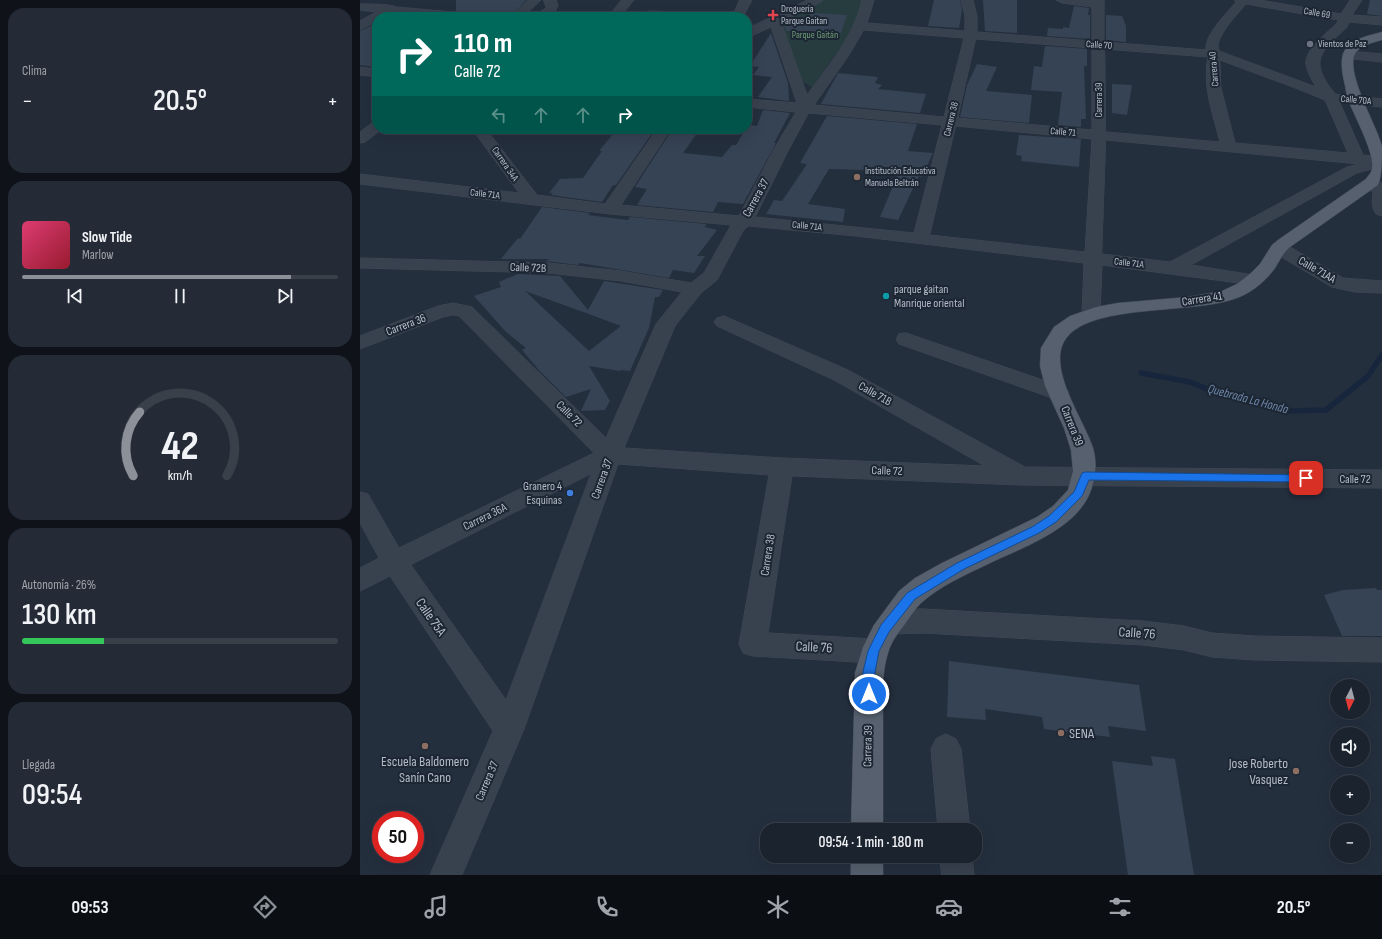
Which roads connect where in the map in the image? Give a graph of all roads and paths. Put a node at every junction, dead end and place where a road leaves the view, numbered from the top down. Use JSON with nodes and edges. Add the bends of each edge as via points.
{"nodes":[{"id":1,"x":406,"y":0,"type":"edge"},
{"id":2,"x":535,"y":0,"type":"edge"},
{"id":3,"x":550,"y":0,"type":"edge"},
{"id":4,"x":628,"y":0,"type":"edge"},
{"id":5,"x":746,"y":0,"type":"edge"},
{"id":6,"x":817,"y":0,"type":"edge"},
{"id":7,"x":868,"y":0,"type":"edge"},
{"id":8,"x":967,"y":0,"type":"edge"},
{"id":9,"x":1062,"y":0,"type":"edge"},
{"id":10,"x":1243,"y":0,"type":"edge"},
{"id":11,"x":1356,"y":0,"type":"edge"},
{"id":12,"x":1099,"y":2,"type":"edge"},
{"id":13,"x":360,"y":7,"type":"edge"},
{"id":14,"x":389,"y":10,"type":"junction"},
{"id":15,"x":385,"y":12,"type":"edge"},
{"id":16,"x":414,"y":12,"type":"edge"},
{"id":17,"x":522,"y":12,"type":"dead end"},
{"id":18,"x":547,"y":12,"type":"edge"},
{"id":19,"x":618,"y":12,"type":"edge"},
{"id":20,"x":740,"y":12,"type":"edge"},
{"id":21,"x":1344,"y":18,"type":"junction"},
{"id":22,"x":372,"y":19,"type":"edge"},
{"id":23,"x":775,"y":21,"type":"junction"},
{"id":24,"x":1382,"y":21,"type":"edge"},
{"id":25,"x":360,"y":26,"type":"edge"},
{"id":26,"x":860,"y":26,"type":"junction"},
{"id":27,"x":752,"y":32,"type":"edge"},
{"id":28,"x":971,"y":35,"type":"junction"},
{"id":29,"x":1382,"y":36,"type":"edge"},
{"id":30,"x":1099,"y":45,"type":"junction"},
{"id":31,"x":1214,"y":54,"type":"junction"},
{"id":32,"x":1348,"y":55,"type":"junction"},
{"id":33,"x":1382,"y":58,"type":"edge"},
{"id":34,"x":360,"y":71,"type":"edge"},
{"id":35,"x":372,"y":72,"type":"edge"},
{"id":36,"x":1331,"y":98,"type":"junction"},
{"id":37,"x":1355,"y":100,"type":"junction"},
{"id":38,"x":1382,"y":102,"type":"edge"},
{"id":39,"x":752,"y":103,"type":"edge"},
{"id":40,"x":805,"y":108,"type":"junction"},
{"id":41,"x":950,"y":121,"type":"junction"},
{"id":42,"x":372,"y":130,"type":"edge"},
{"id":43,"x":483,"y":134,"type":"edge"},
{"id":44,"x":661,"y":134,"type":"edge"},
{"id":45,"x":1099,"y":135,"type":"junction"},
{"id":46,"x":360,"y":138,"type":"edge"},
{"id":47,"x":1229,"y":148,"type":"junction"},
{"id":48,"x":1357,"y":158,"type":"junction"},
{"id":49,"x":1380,"y":159,"type":"edge"},
{"id":50,"x":360,"y":179,"type":"edge"},
{"id":51,"x":1372,"y":182,"type":"junction"},
{"id":52,"x":531,"y":199,"type":"junction"},
{"id":53,"x":610,"y":209,"type":"junction"},
{"id":54,"x":1382,"y":212,"type":"edge"},
{"id":55,"x":745,"y":220,"type":"junction"},
{"id":56,"x":921,"y":238,"type":"junction"},
{"id":57,"x":1279,"y":248,"type":"junction"},
{"id":58,"x":1094,"y":258,"type":"junction"},
{"id":59,"x":360,"y":263,"type":"edge"},
{"id":60,"x":1173,"y":268,"type":"junction"},
{"id":61,"x":1254,"y":280,"type":"junction"},
{"id":62,"x":1382,"y":287,"type":"edge"},
{"id":63,"x":695,"y":289,"type":"junction"},
{"id":64,"x":452,"y":309,"type":"joint"},
{"id":65,"x":1091,"y":314,"type":"junction"},
{"id":66,"x":724,"y":322,"type":"dead end"},
{"id":67,"x":906,"y":340,"type":"dead end"},
{"id":68,"x":360,"y":343,"type":"edge"},
{"id":69,"x":1059,"y":393,"type":"junction"},
{"id":70,"x":610,"y":455,"type":"junction"},
{"id":71,"x":782,"y":467,"type":"junction"},
{"id":72,"x":1021,"y":476,"type":"junction"},
{"id":73,"x":1085,"y":476,"type":"junction"},
{"id":74,"x":1382,"y":479,"type":"edge"},
{"id":75,"x":360,"y":501,"type":"edge"},
{"id":76,"x":394,"y":562,"type":"junction"},
{"id":77,"x":360,"y":580,"type":"edge"},
{"id":78,"x":891,"y":622,"type":"junction"},
{"id":79,"x":754,"y":644,"type":"joint"},
{"id":80,"x":1382,"y":650,"type":"edge"},
{"id":81,"x":874,"y":651,"type":"junction"},
{"id":82,"x":509,"y":729,"type":"junction"},
{"id":83,"x":946,"y":748,"type":"dead end"},
{"id":84,"x":867,"y":823,"type":"edge"},
{"id":85,"x":953,"y":823,"type":"edge"},
{"id":86,"x":867,"y":863,"type":"edge"},
{"id":87,"x":957,"y":863,"type":"edge"},
{"id":88,"x":446,"y":875,"type":"edge"},
{"id":89,"x":867,"y":875,"type":"edge"},
{"id":90,"x":958,"y":875,"type":"edge"}],
"edges":[{"from":1,"to":14,"type":"street"},
{"from":2,"to":17,"type":"street"},
{"from":3,"to":18,"type":"street","via":[[551,10]]},
{"from":4,"to":19,"type":"street"},
{"from":5,"to":20,"type":"street"},
{"from":6,"to":23,"type":"street"},
{"from":7,"to":26,"type":"street","name":"Carrera 37"},
{"from":8,"to":28,"type":"street","name":"Carrera 38","via":[[971,16]]},
{"from":9,"to":12,"type":"street"},
{"from":10,"to":21,"type":"street","name":"Calle 69"},
{"from":10,"to":31,"type":"street","name":"Carrera 40","via":[[1215,38],[1212,49]]},
{"from":11,"to":21,"type":"street"},
{"from":12,"to":30,"type":"street","name":"Carrera 39"},
{"from":13,"to":14,"type":"street"},
{"from":14,"to":15,"type":"street"},
{"from":14,"to":16,"type":"street"},
{"from":21,"to":24,"type":"street","name":"Calle 69"},
{"from":21,"to":36,"type":"street","via":[[1343,24],[1318,48],[1312,62],[1320,83]]},
{"from":22,"to":25,"type":"street"},
{"from":23,"to":27,"type":"street"},
{"from":23,"to":40,"type":"street"},
{"from":26,"to":28,"type":"street","name":"Calle 70"},
{"from":26,"to":40,"type":"street","name":"Carrera 37"},
{"from":28,"to":30,"type":"street","name":"Calle 70"},
{"from":28,"to":41,"type":"street","name":"Carrera 38"},
{"from":29,"to":32,"type":"main road","via":[[1366,40],[1353,48]]},
{"from":30,"to":31,"type":"street","name":"Calle 70"},
{"from":30,"to":45,"type":"street","name":"Carrera 39"},
{"from":31,"to":36,"type":"street","name":"Calle 70"},
{"from":31,"to":47,"type":"street","name":"Carrera 40","via":[[1212,61],[1216,99]]},
{"from":32,"to":33,"type":"street"},
{"from":32,"to":37,"type":"main road","via":[[1346,65]]},
{"from":34,"to":35,"type":"street"},
{"from":36,"to":37,"type":"street","name":"Calle 70A"},
{"from":36,"to":48,"type":"street"},
{"from":37,"to":38,"type":"street","name":"Calle 70A"},
{"from":37,"to":49,"type":"main road"},
{"from":39,"to":40,"type":"street","name":"Calle 71"},
{"from":40,"to":41,"type":"street","name":"Calle 71"},
{"from":40,"to":55,"type":"street","name":"Carrera 37"},
{"from":41,"to":45,"type":"street","name":"Calle 71"},
{"from":41,"to":56,"type":"street","name":"Carrera 38"},
{"from":42,"to":46,"type":"street"},
{"from":43,"to":52,"type":"street","name":"Carrera 34A"},
{"from":44,"to":53,"type":"street"},
{"from":45,"to":47,"type":"street","name":"Calle 71"},
{"from":45,"to":58,"type":"street","name":"Carrera 39"},
{"from":47,"to":48,"type":"street","name":"Calle 71"},
{"from":48,"to":49,"type":"street","name":"Calle 71"},
{"from":49,"to":51,"type":"main road","via":[[1378,173]]},
{"from":49,"to":60,"type":"street","via":[[1352,170]]},
{"from":50,"to":52,"type":"street","name":"Calle 71A"},
{"from":51,"to":54,"type":"street","via":[[1381,192]]},
{"from":51,"to":57,"type":"main road","name":"Carrera 41"},
{"from":52,"to":53,"type":"street","name":"Calle 71A"},
{"from":53,"to":55,"type":"street","name":"Calle 71A"},
{"from":55,"to":56,"type":"street","name":"Calle 71A"},
{"from":55,"to":63,"type":"street","name":"Carrera 37","via":[[736,229],[711,276]]},
{"from":56,"to":58,"type":"street","name":"Calle 71A"},
{"from":57,"to":61,"type":"main road","name":"Carrera 41"},
{"from":57,"to":62,"type":"street","name":"Calle 71AA","via":[[1338,283]]},
{"from":58,"to":60,"type":"street","name":"Calle 71A"},
{"from":58,"to":65,"type":"street","name":"Carrera 39"},
{"from":59,"to":63,"type":"street","name":"Calle 72B","via":[[549,268],[621,276]]},
{"from":60,"to":61,"type":"street","name":"Calle 71A"},
{"from":61,"to":65,"type":"main road","name":"Carrera 41","via":[[1240,290],[1216,298]]},
{"from":63,"to":70,"type":"street","name":"Carrera 37","via":[[666,324]]},
{"from":64,"to":68,"type":"street","name":"Carrera 36","via":[[438,312]]},
{"from":64,"to":70,"type":"street","name":"Calle 72","via":[[465,311]]},
{"from":65,"to":69,"type":"main road","name":"Carrera 39","via":[[1067,326],[1053,342],[1049,364]]},
{"from":66,"to":72,"type":"street","name":"Calle 71B","via":[[841,375]]},
{"from":67,"to":69,"type":"street","name":"Carrera 39"},
{"from":69,"to":73,"type":"main road","name":"Carrera 39","via":[[1078,435],[1085,462]]},
{"from":70,"to":71,"type":"street","name":"Calle 72"},
{"from":70,"to":76,"type":"street","name":"Carrera 36A"},
{"from":70,"to":82,"type":"street","name":"Carrera 37"},
{"from":71,"to":72,"type":"street","name":"Calle 72"},
{"from":71,"to":79,"type":"street","name":"Carrera 38"},
{"from":72,"to":73,"type":"street","name":"Calle 72"},
{"from":73,"to":74,"type":"street","name":"Calle 72"},
{"from":73,"to":78,"type":"main road","name":"Carrera 39","via":[[1078,494],[1053,519],[961,566],[911,596]]},
{"from":75,"to":76,"type":"street","name":"Calle 75A"},
{"from":76,"to":77,"type":"street","name":"Carrera 36A"},
{"from":76,"to":82,"type":"street","name":"Calle 75A"},
{"from":78,"to":80,"type":"street","name":"Calle 76","via":[[924,621],[1142,633],[1184,638],[1212,645],[1255,648]]},
{"from":78,"to":81,"type":"main road","name":"Carrera 39","via":[[885,628]]},
{"from":79,"to":81,"type":"street","name":"Calle 76"},
{"from":81,"to":84,"type":"main road","name":"Carrera 39","via":[[869,672]]},
{"from":82,"to":88,"type":"street","name":"Carrera 37"},
{"from":83,"to":85,"type":"street"},
{"from":86,"to":89,"type":"main road"},
{"from":87,"to":90,"type":"street"}]}
